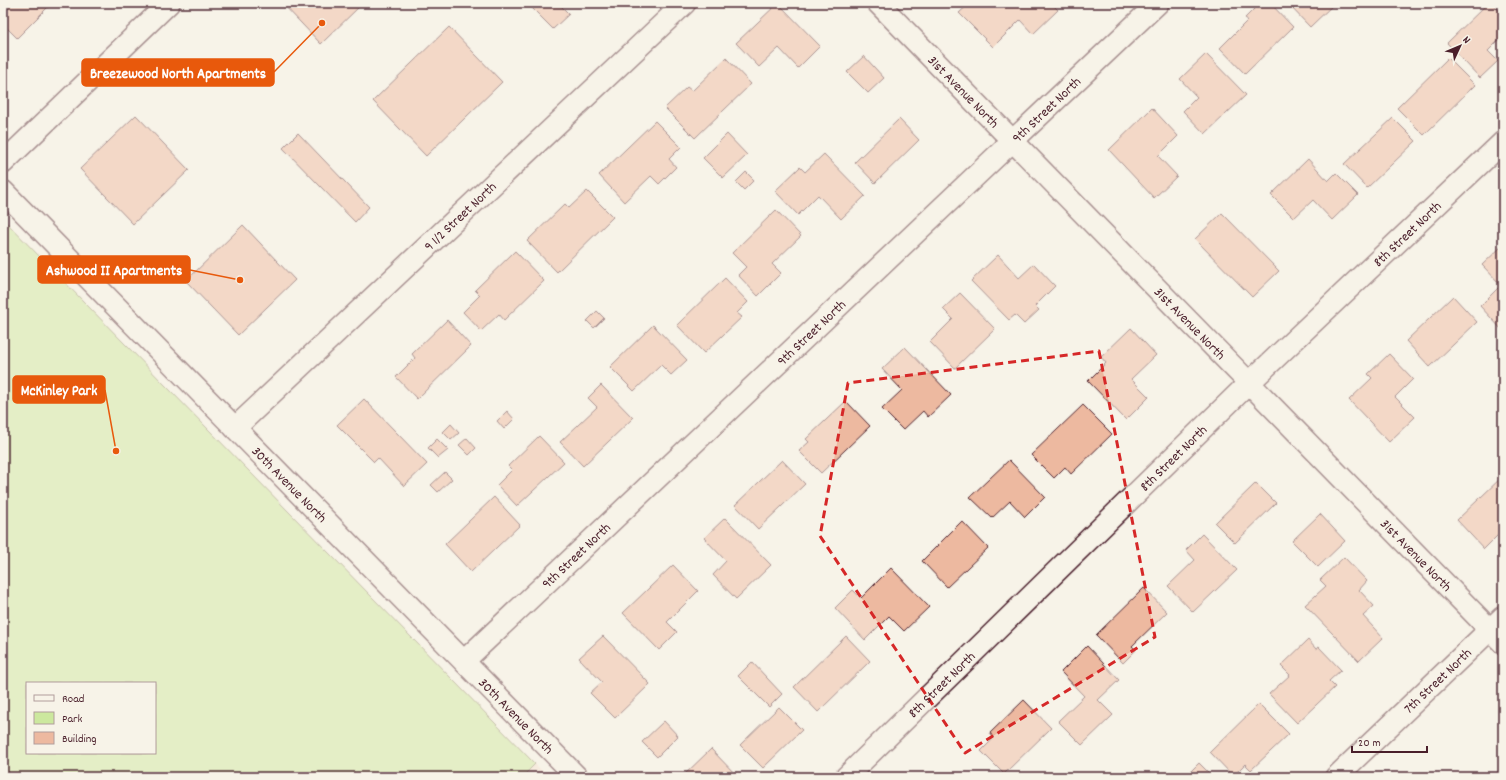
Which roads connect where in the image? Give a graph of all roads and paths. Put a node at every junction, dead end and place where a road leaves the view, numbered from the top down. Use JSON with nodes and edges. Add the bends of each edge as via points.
{"nodes":[{"id":1,"x":169,"y":3,"type":"edge"},
{"id":2,"x":685,"y":3,"type":"edge"},
{"id":3,"x":878,"y":3,"type":"edge"},
{"id":4,"x":1158,"y":3,"type":"edge"},
{"id":5,"x":1013,"y":140,"type":"junction"},
{"id":6,"x":1503,"y":142,"type":"edge"},
{"id":7,"x":3,"y":163,"type":"edge"},
{"id":8,"x":3,"y":191,"type":"edge"},
{"id":9,"x":1250,"y":383,"type":"junction"},
{"id":10,"x":235,"y":428,"type":"junction"},
{"id":11,"x":1499,"y":630,"type":"edge"},
{"id":12,"x":464,"y":661,"type":"junction"},
{"id":13,"x":577,"y":777,"type":"edge"},
{"id":14,"x":846,"y":777,"type":"edge"},
{"id":15,"x":1336,"y":777,"type":"edge"}],
"edges":[{"from":1,"to":7,"type":"street"},
{"from":2,"to":10,"type":"street","name":"9 1/2 Street North"},
{"from":3,"to":5,"type":"street","name":"31st Avenue North"},
{"from":4,"to":5,"type":"street","name":"9th Street North"},
{"from":5,"to":9,"type":"street","name":"31st Avenue North"},
{"from":5,"to":12,"type":"street","name":"9th Street North"},
{"from":6,"to":9,"type":"street","name":"8th Street North"},
{"from":8,"to":10,"type":"street","name":"30th Avenue North"},
{"from":9,"to":11,"type":"street","name":"31st Avenue North"},
{"from":9,"to":14,"type":"street","name":"8th Street North"},
{"from":10,"to":12,"type":"street","name":"30th Avenue North"},
{"from":11,"to":15,"type":"street","name":"7th Street North"},
{"from":12,"to":13,"type":"street","name":"30th Avenue North"}]}
